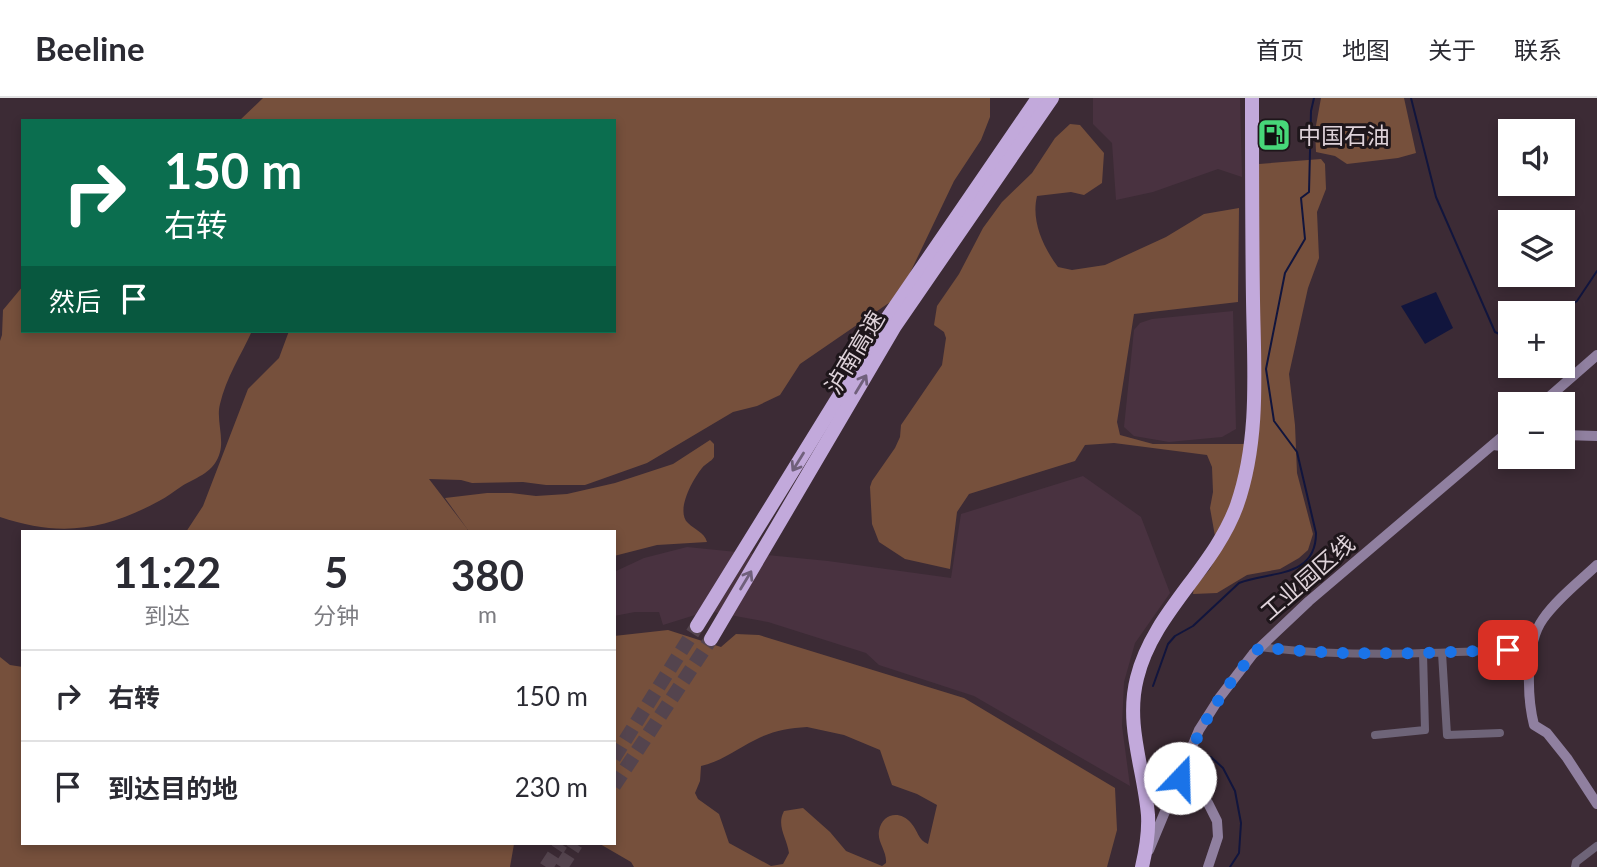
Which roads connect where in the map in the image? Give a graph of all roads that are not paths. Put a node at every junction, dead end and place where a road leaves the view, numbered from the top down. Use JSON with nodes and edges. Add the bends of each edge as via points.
{"nodes":[{"id":1,"x":1038,"y":98,"type":"edge"},
{"id":2,"x":1052,"y":98,"type":"edge"},
{"id":3,"x":1252,"y":98,"type":"edge"},
{"id":4,"x":1597,"y":355,"type":"edge"},
{"id":5,"x":1555,"y":392,"type":"edge"},
{"id":6,"x":1575,"y":435,"type":"edge"},
{"id":7,"x":1597,"y":436,"type":"edge"},
{"id":8,"x":1498,"y":441,"type":"edge"},
{"id":9,"x":1493,"y":445,"type":"junction"},
{"id":10,"x":1498,"y":446,"type":"edge"},
{"id":11,"x":1597,"y":565,"type":"edge"},
{"id":12,"x":697,"y":626,"type":"tunnel mouth"},
{"id":13,"x":711,"y":639,"type":"tunnel mouth"},
{"id":14,"x":1260,"y":647,"type":"junction"},
{"id":15,"x":1531,"y":649,"type":"junction"},
{"id":16,"x":1423,"y":653,"type":"junction"},
{"id":17,"x":1442,"y":653,"type":"junction"},
{"id":18,"x":1500,"y":733,"type":"dead end"},
{"id":19,"x":1375,"y":735,"type":"dead end"},
{"id":20,"x":1140,"y":771,"type":"junction"},
{"id":21,"x":1180,"y":778,"type":"junction"},
{"id":22,"x":1597,"y":804,"type":"edge"},
{"id":23,"x":1597,"y":846,"type":"edge"},
{"id":24,"x":1142,"y":867,"type":"edge"},
{"id":25,"x":1208,"y":867,"type":"edge"},
{"id":26,"x":1576,"y":867,"type":"edge"}],
"edges":[{"from":1,"to":12,"type":"highway","name":"泸南高速","one_way":true,"via":[[886,320]]},
{"from":13,"to":2,"type":"highway","name":"泸南高速","one_way":true,"via":[[895,326]]},
{"from":3,"to":20,"type":"highway","via":[[1254,407],[1248,466],[1226,531],[1164,621],[1140,667],[1132,714]]},
{"from":4,"to":5,"type":"main road"},
{"from":6,"to":7,"type":"main road"},
{"from":8,"to":9,"type":"main road","name":"工业园区线"},
{"from":9,"to":10,"type":"main road"},
{"from":9,"to":14,"type":"main road","name":"工业园区线"},
{"from":11,"to":15,"type":"main road","via":[[1542,620]]},
{"from":14,"to":16,"type":"street","via":[[1311,653]]},
{"from":14,"to":21,"type":"main road","name":"工业园区线","via":[[1208,715]]},
{"from":15,"to":17,"type":"street"},
{"from":15,"to":22,"type":"main road","via":[[1529,708],[1534,725],[1547,733],[1567,758]]},
{"from":16,"to":17,"type":"street"},
{"from":16,"to":19,"type":"street","via":[[1425,730]]},
{"from":17,"to":18,"type":"street","via":[[1447,735]]},
{"from":20,"to":21,"type":"main road"},
{"from":20,"to":24,"type":"highway","via":[[1149,826]]},
{"from":21,"to":24,"type":"main road","name":"工业园区线"},
{"from":21,"to":25,"type":"main road","via":[[1203,796],[1217,821],[1218,840]]},
{"from":23,"to":26,"type":"street","via":[[1576,862]]}]}
